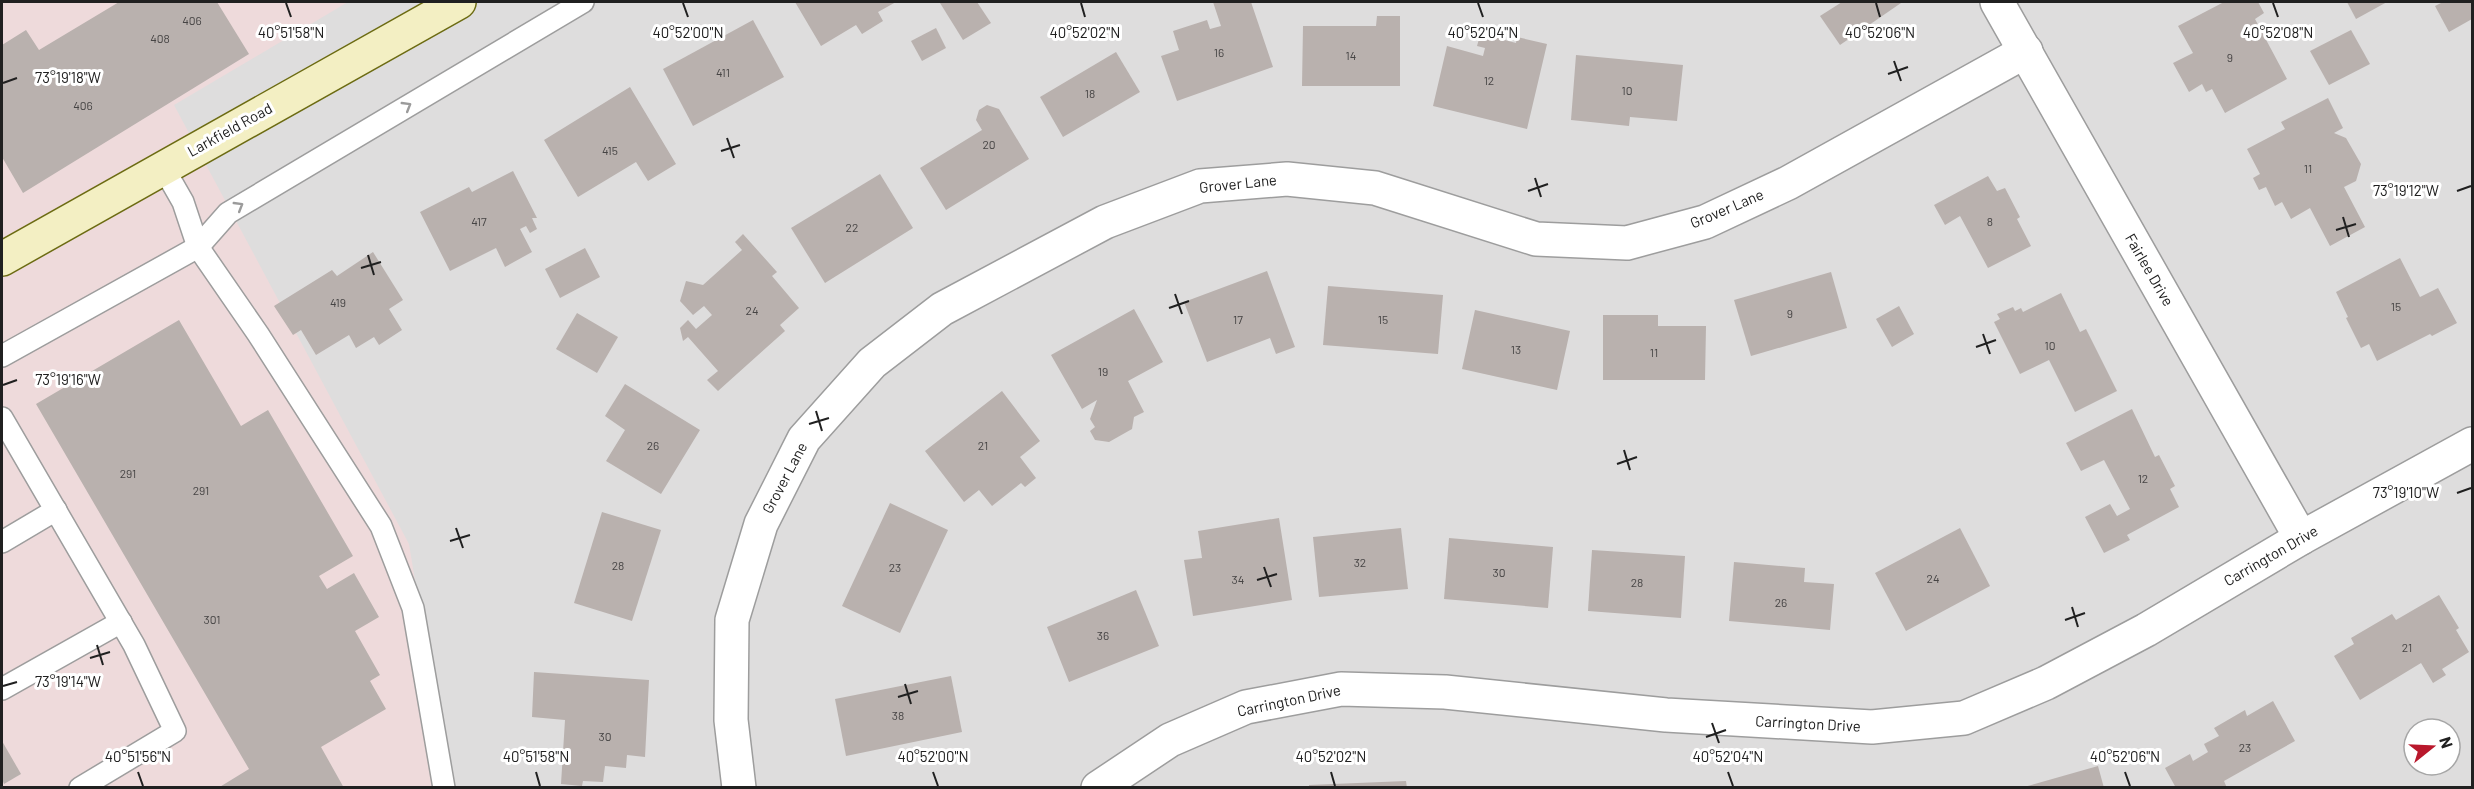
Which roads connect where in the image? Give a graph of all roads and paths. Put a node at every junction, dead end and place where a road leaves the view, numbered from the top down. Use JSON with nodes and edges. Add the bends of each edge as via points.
{"nodes":[{"id":1,"x":459,"y":2,"type":"edge"},
{"id":2,"x":583,"y":2,"type":"edge"},
{"id":3,"x":1997,"y":2,"type":"edge"},
{"id":4,"x":2026,"y":51,"type":"junction"},
{"id":5,"x":163,"y":168,"type":"junction"},
{"id":6,"x":198,"y":247,"type":"junction"},
{"id":7,"x":2,"y":259,"type":"edge"},
{"id":8,"x":2,"y":356,"type":"edge"},
{"id":9,"x":2,"y":418,"type":"edge"},
{"id":10,"x":2472,"y":444,"type":"edge"},
{"id":11,"x":56,"y":510,"type":"junction"},
{"id":12,"x":2301,"y":538,"type":"junction"},
{"id":13,"x":2,"y":542,"type":"edge"},
{"id":14,"x":121,"y":622,"type":"junction"},
{"id":15,"x":2,"y":689,"type":"edge"},
{"id":16,"x":80,"y":788,"type":"edge"},
{"id":17,"x":444,"y":788,"type":"edge"},
{"id":18,"x":739,"y":788,"type":"edge"},
{"id":19,"x":1098,"y":788,"type":"edge"}],
"edges":[{"from":1,"to":5,"type":"main road","name":"Larkfield Road"},
{"from":6,"to":2,"type":"lane","one_way":true,"via":[[228,213]]},
{"from":3,"to":4,"type":"street","name":"Fairlee Drive"},
{"from":4,"to":12,"type":"street","name":"Fairlee Drive"},
{"from":4,"to":18,"type":"street","name":"Grover Lane","via":[[1788,183],[1705,222],[1627,243],[1536,239],[1375,188],[1287,179],[1200,186],[1105,222],[942,309],[872,363],[804,440],[761,524],[732,620],[731,720]]},
{"from":5,"to":6,"type":"lane","via":[[183,202]]},
{"from":5,"to":7,"type":"main road","name":"Larkfield Road"},
{"from":6,"to":8,"type":"lane"},
{"from":6,"to":17,"type":"lane","via":[[381,526],[413,608]]},
{"from":9,"to":11,"type":"lane"},
{"from":10,"to":12,"type":"street","name":"Carrington Drive"},
{"from":11,"to":13,"type":"lane"},
{"from":11,"to":14,"type":"lane"},
{"from":12,"to":19,"type":"street","name":"Carrington Drive","via":[[2136,636],[2046,683],[1964,718],[1872,727],[1666,715],[1445,692],[1341,689],[1246,707],[1170,740]]},
{"from":14,"to":15,"type":"lane"},
{"from":14,"to":16,"type":"lane","via":[[175,731]]}]}
